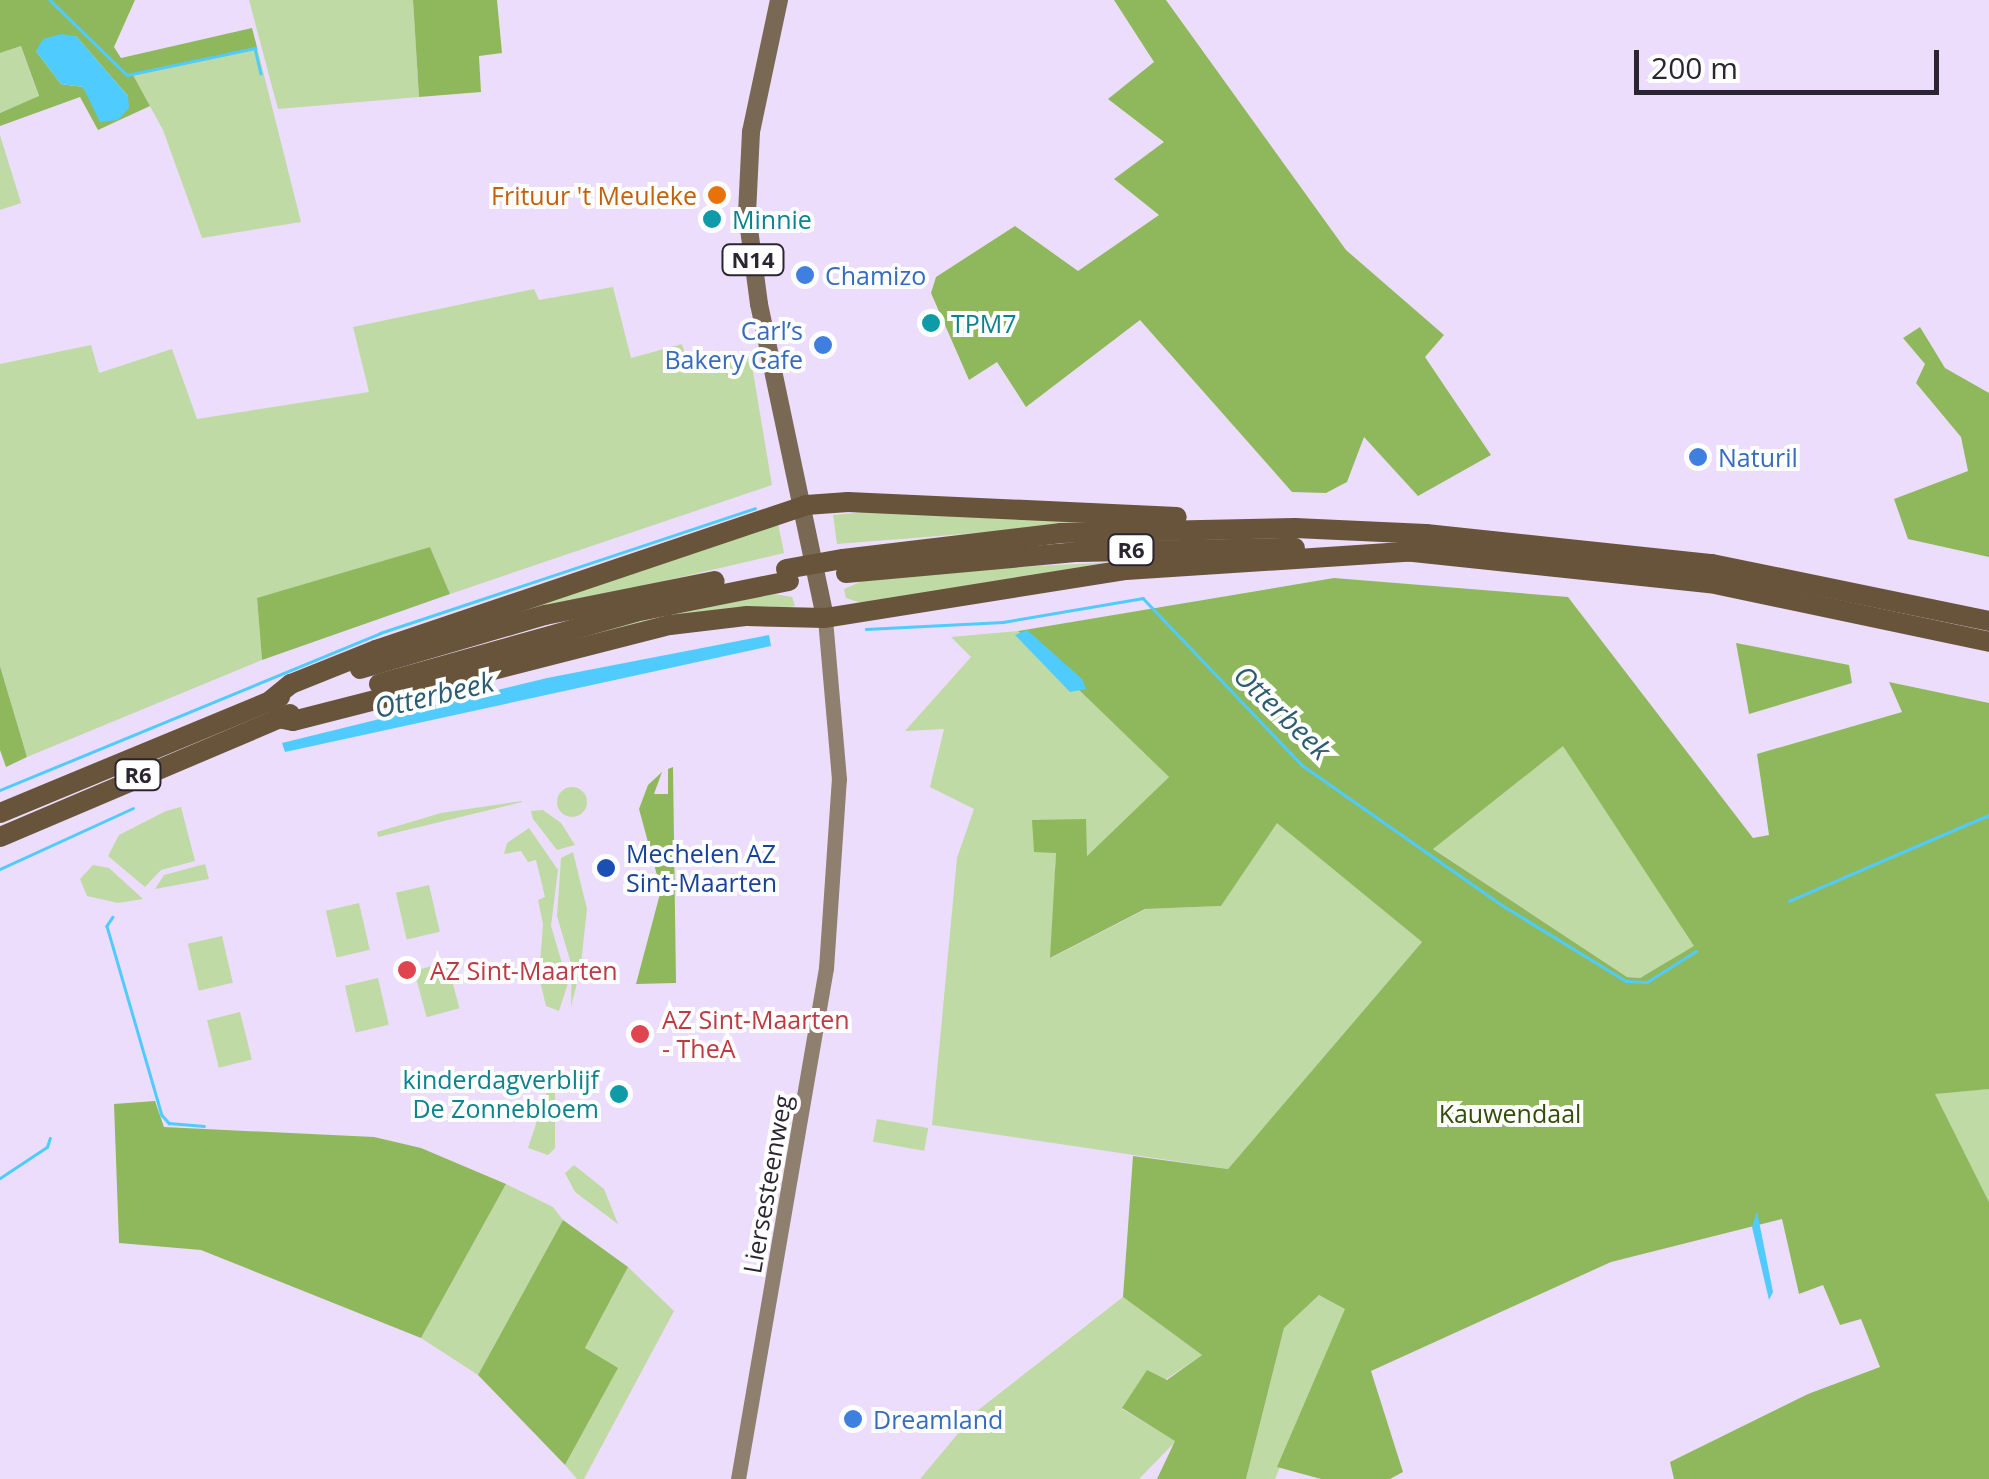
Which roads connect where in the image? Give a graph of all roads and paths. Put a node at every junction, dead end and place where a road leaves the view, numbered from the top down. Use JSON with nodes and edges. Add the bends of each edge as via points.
{"nodes":[{"id":1,"x":779,"y":0,"type":"edge"},
{"id":2,"x":806,"y":505,"type":"junction"},
{"id":3,"x":1295,"y":528,"type":"junction"},
{"id":4,"x":1418,"y":551,"type":"junction"},
{"id":5,"x":845,"y":566,"type":"junction"},
{"id":6,"x":1703,"y":573,"type":"junction"},
{"id":7,"x":823,"y":608,"type":"junction"},
{"id":8,"x":1989,"y":621,"type":"edge"},
{"id":9,"x":1989,"y":642,"type":"edge"},
{"id":10,"x":274,"y":709,"type":"junction"},
{"id":11,"x":0,"y":814,"type":"edge"},
{"id":12,"x":0,"y":837,"type":"edge"},
{"id":13,"x":738,"y":1479,"type":"edge"}],
"edges":[{"from":1,"to":2,"type":"main road","number":"N14","via":[[751,132],[748,214],[766,338]]},
{"from":2,"to":3,"type":"highway","via":[[1278,520]]},
{"from":2,"to":7,"type":"main road","number":"N14"},
{"from":2,"to":10,"type":"highway","via":[[376,650],[291,684]]},
{"from":3,"to":5,"type":"highway","number":"R6","via":[[1061,533]]},
{"from":3,"to":6,"type":"highway","number":"R6","via":[[1531,541]]},
{"from":4,"to":5,"type":"highway","number":"R6","via":[[1078,552]]},
{"from":4,"to":6,"type":"highway","number":"R6"},
{"from":4,"to":7,"type":"highway","via":[[1126,570]]},
{"from":5,"to":10,"type":"highway","number":"R6","bridge":true,"via":[[546,616]]},
{"from":6,"to":8,"type":"highway","number":"R6"},
{"from":6,"to":9,"type":"highway","number":"R6"},
{"from":7,"to":10,"type":"highway","via":[[670,625],[293,722]]},
{"from":7,"to":13,"type":"main road","name":"Liersesteenweg","number":"N14","via":[[838,779],[826,968]]},
{"from":10,"to":11,"type":"highway","number":"R6"},
{"from":10,"to":12,"type":"highway","number":"R6"}]}
